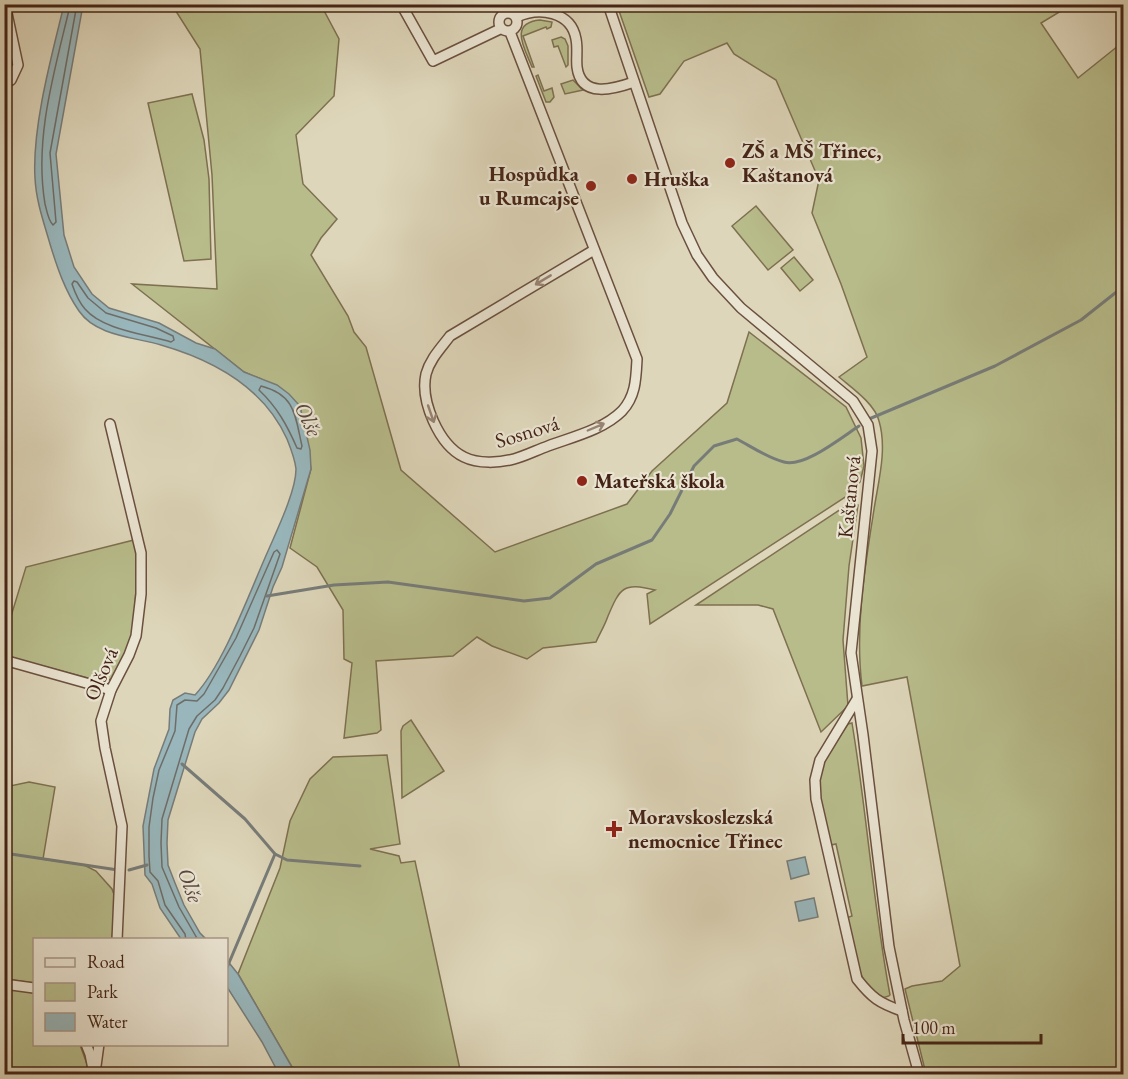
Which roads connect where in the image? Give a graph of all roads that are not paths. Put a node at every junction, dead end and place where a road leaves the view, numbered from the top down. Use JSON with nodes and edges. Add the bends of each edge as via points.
{"nodes":[{"id":1,"x":5,"y":4,"type":"edge"},
{"id":2,"x":401,"y":4,"type":"edge"},
{"id":3,"x":608,"y":4,"type":"edge"},
{"id":4,"x":502,"y":9,"type":"edge"},
{"id":5,"x":517,"y":17,"type":"junction"},
{"id":6,"x":505,"y":30,"type":"junction"},
{"id":7,"x":8,"y":82,"type":"edge"},
{"id":8,"x":634,"y":82,"type":"junction"},
{"id":9,"x":594,"y":249,"type":"junction"},
{"id":10,"x":110,"y":424,"type":"dead end"},
{"id":11,"x":4,"y":660,"type":"edge"},
{"id":12,"x":111,"y":690,"type":"junction"},
{"id":13,"x":857,"y":699,"type":"junction"},
{"id":14,"x":117,"y":938,"type":"edge"},
{"id":15,"x":4,"y":984,"type":"edge"},
{"id":16,"x":33,"y":988,"type":"edge"},
{"id":17,"x":902,"y":1011,"type":"junction"},
{"id":18,"x":87,"y":1046,"type":"edge"},
{"id":19,"x":99,"y":1046,"type":"edge"},
{"id":20,"x":94,"y":1074,"type":"edge"},
{"id":21,"x":919,"y":1074,"type":"edge"}],
"edges":[{"from":1,"to":7,"type":"street","via":[[18,65]]},
{"from":2,"to":6,"type":"street","via":[[433,61]]},
{"from":3,"to":8,"type":"street","name":"Kaštanová"},
{"from":4,"to":5,"type":"street"},
{"from":4,"to":6,"type":"street","via":[[500,22]]},
{"from":5,"to":6,"type":"street","via":[[514,28]]},
{"from":5,"to":8,"type":"street","via":[[543,11],[566,21],[576,37],[579,74],[592,87],[607,90]]},
{"from":6,"to":9,"type":"street","name":"Sosnová"},
{"from":8,"to":13,"type":"street","name":"Kaštanová","via":[[696,255],[741,308],[853,401],[868,425],[872,451],[851,653]]},
{"from":9,"to":9,"type":"street","name":"Sosnová","one_way":true,"via":[[450,336],[434,357],[426,375],[425,395],[444,441],[464,457],[483,462],[514,459],[601,425],[623,410],[636,386],[637,359]]},
{"from":10,"to":12,"type":"street","name":"Olšová","via":[[141,553],[136,636]]},
{"from":11,"to":12,"type":"street"},
{"from":12,"to":14,"type":"street","name":"Olšová","via":[[101,721],[122,826]]},
{"from":13,"to":17,"type":"street","name":"Kaštanová","via":[[889,947]]},
{"from":13,"to":17,"type":"street","via":[[820,760],[816,799],[857,979],[880,1003]]},
{"from":15,"to":16,"type":"street"},
{"from":17,"to":21,"type":"street","name":"Kaštanová"},
{"from":18,"to":20,"type":"street"},
{"from":19,"to":20,"type":"street"}]}
